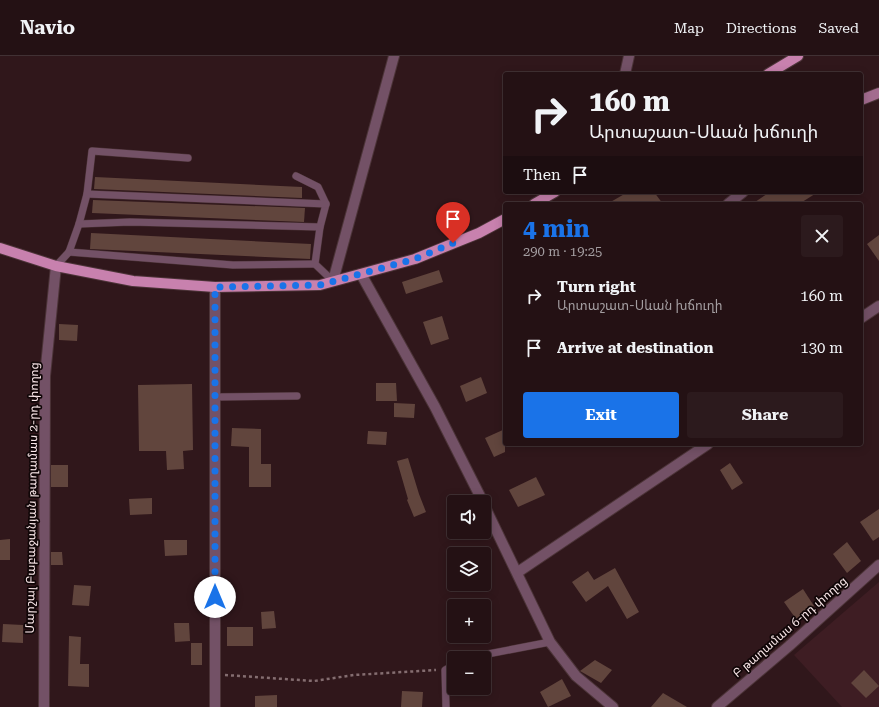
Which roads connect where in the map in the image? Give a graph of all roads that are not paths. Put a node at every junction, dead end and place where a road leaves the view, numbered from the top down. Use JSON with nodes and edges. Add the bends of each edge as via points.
{"nodes":[{"id":1,"x":394,"y":56,"type":"edge"},
{"id":2,"x":630,"y":56,"type":"edge"},
{"id":3,"x":798,"y":56,"type":"edge"},
{"id":4,"x":626,"y":72,"type":"edge"},
{"id":5,"x":771,"y":72,"type":"edge"},
{"id":6,"x":879,"y":93,"type":"edge"},
{"id":7,"x":863,"y":99,"type":"edge"},
{"id":8,"x":188,"y":158,"type":"dead end"},
{"id":9,"x":296,"y":176,"type":"dead end"},
{"id":10,"x":87,"y":194,"type":"junction"},
{"id":11,"x":552,"y":194,"type":"edge"},
{"id":12,"x":740,"y":194,"type":"edge"},
{"id":13,"x":538,"y":202,"type":"edge"},
{"id":14,"x":730,"y":202,"type":"edge"},
{"id":15,"x":326,"y":204,"type":"junction"},
{"id":16,"x":503,"y":220,"type":"edge"},
{"id":17,"x":79,"y":224,"type":"junction"},
{"id":18,"x":320,"y":227,"type":"junction"},
{"id":19,"x":0,"y":248,"type":"edge"},
{"id":20,"x":70,"y":252,"type":"junction"},
{"id":21,"x":316,"y":264,"type":"junction"},
{"id":22,"x":56,"y":266,"type":"junction"},
{"id":23,"x":361,"y":274,"type":"junction"},
{"id":24,"x":333,"y":282,"type":"junction"},
{"id":25,"x":215,"y":287,"type":"junction"},
{"id":26,"x":879,"y":306,"type":"edge"},
{"id":27,"x":863,"y":317,"type":"edge"},
{"id":28,"x":298,"y":396,"type":"dead end"},
{"id":29,"x":215,"y":397,"type":"junction"},
{"id":30,"x":705,"y":446,"type":"edge"},
{"id":31,"x":479,"y":495,"type":"edge"},
{"id":32,"x":491,"y":519,"type":"edge"},
{"id":33,"x":879,"y":565,"type":"edge"},
{"id":34,"x":518,"y":572,"type":"junction"},
{"id":35,"x":550,"y":642,"type":"junction"},
{"id":36,"x":491,"y":653,"type":"edge"},
{"id":37,"x":447,"y":669,"type":"edge"},
{"id":38,"x":44,"y":707,"type":"edge"},
{"id":39,"x":215,"y":707,"type":"edge"},
{"id":40,"x":446,"y":707,"type":"edge"},
{"id":41,"x":614,"y":707,"type":"edge"},
{"id":42,"x":717,"y":707,"type":"edge"}],
"edges":[{"from":1,"to":24,"type":"street"},
{"from":2,"to":4,"type":"street"},
{"from":3,"to":5,"type":"main road"},
{"from":6,"to":7,"type":"street"},
{"from":8,"to":10,"type":"lane","via":[[92,150]]},
{"from":9,"to":15,"type":"lane","via":[[318,187]]},
{"from":10,"to":15,"type":"lane"},
{"from":10,"to":17,"type":"lane"},
{"from":11,"to":13,"type":"main road"},
{"from":12,"to":14,"type":"street"},
{"from":15,"to":18,"type":"lane"},
{"from":16,"to":23,"type":"main road","via":[[479,233],[415,259]]},
{"from":17,"to":18,"type":"lane","via":[[130,222]]},
{"from":17,"to":20,"type":"lane"},
{"from":18,"to":21,"type":"lane"},
{"from":19,"to":22,"type":"main road"},
{"from":20,"to":21,"type":"lane","via":[[233,265]]},
{"from":20,"to":22,"type":"lane"},
{"from":21,"to":24,"type":"lane"},
{"from":22,"to":25,"type":"main road","via":[[133,281]]},
{"from":22,"to":38,"type":"street","name":"Մարշալ Բաբաջանյան թաղամաս 2-րդ փողոց","via":[[45,376]]},
{"from":23,"to":24,"type":"main road"},
{"from":23,"to":31,"type":"street","via":[[435,407]]},
{"from":24,"to":25,"type":"main road","via":[[320,285]]},
{"from":25,"to":29,"type":"street"},
{"from":26,"to":27,"type":"street"},
{"from":28,"to":29,"type":"lane"},
{"from":29,"to":39,"type":"street"},
{"from":30,"to":34,"type":"street"},
{"from":32,"to":34,"type":"street"},
{"from":33,"to":42,"type":"street","name":"Բ թաղամաս 6-րդ փողոց"},
{"from":34,"to":35,"type":"street"},
{"from":35,"to":36,"type":"lane"},
{"from":35,"to":41,"type":"street","via":[[576,676]]},
{"from":37,"to":40,"type":"lane"}]}
